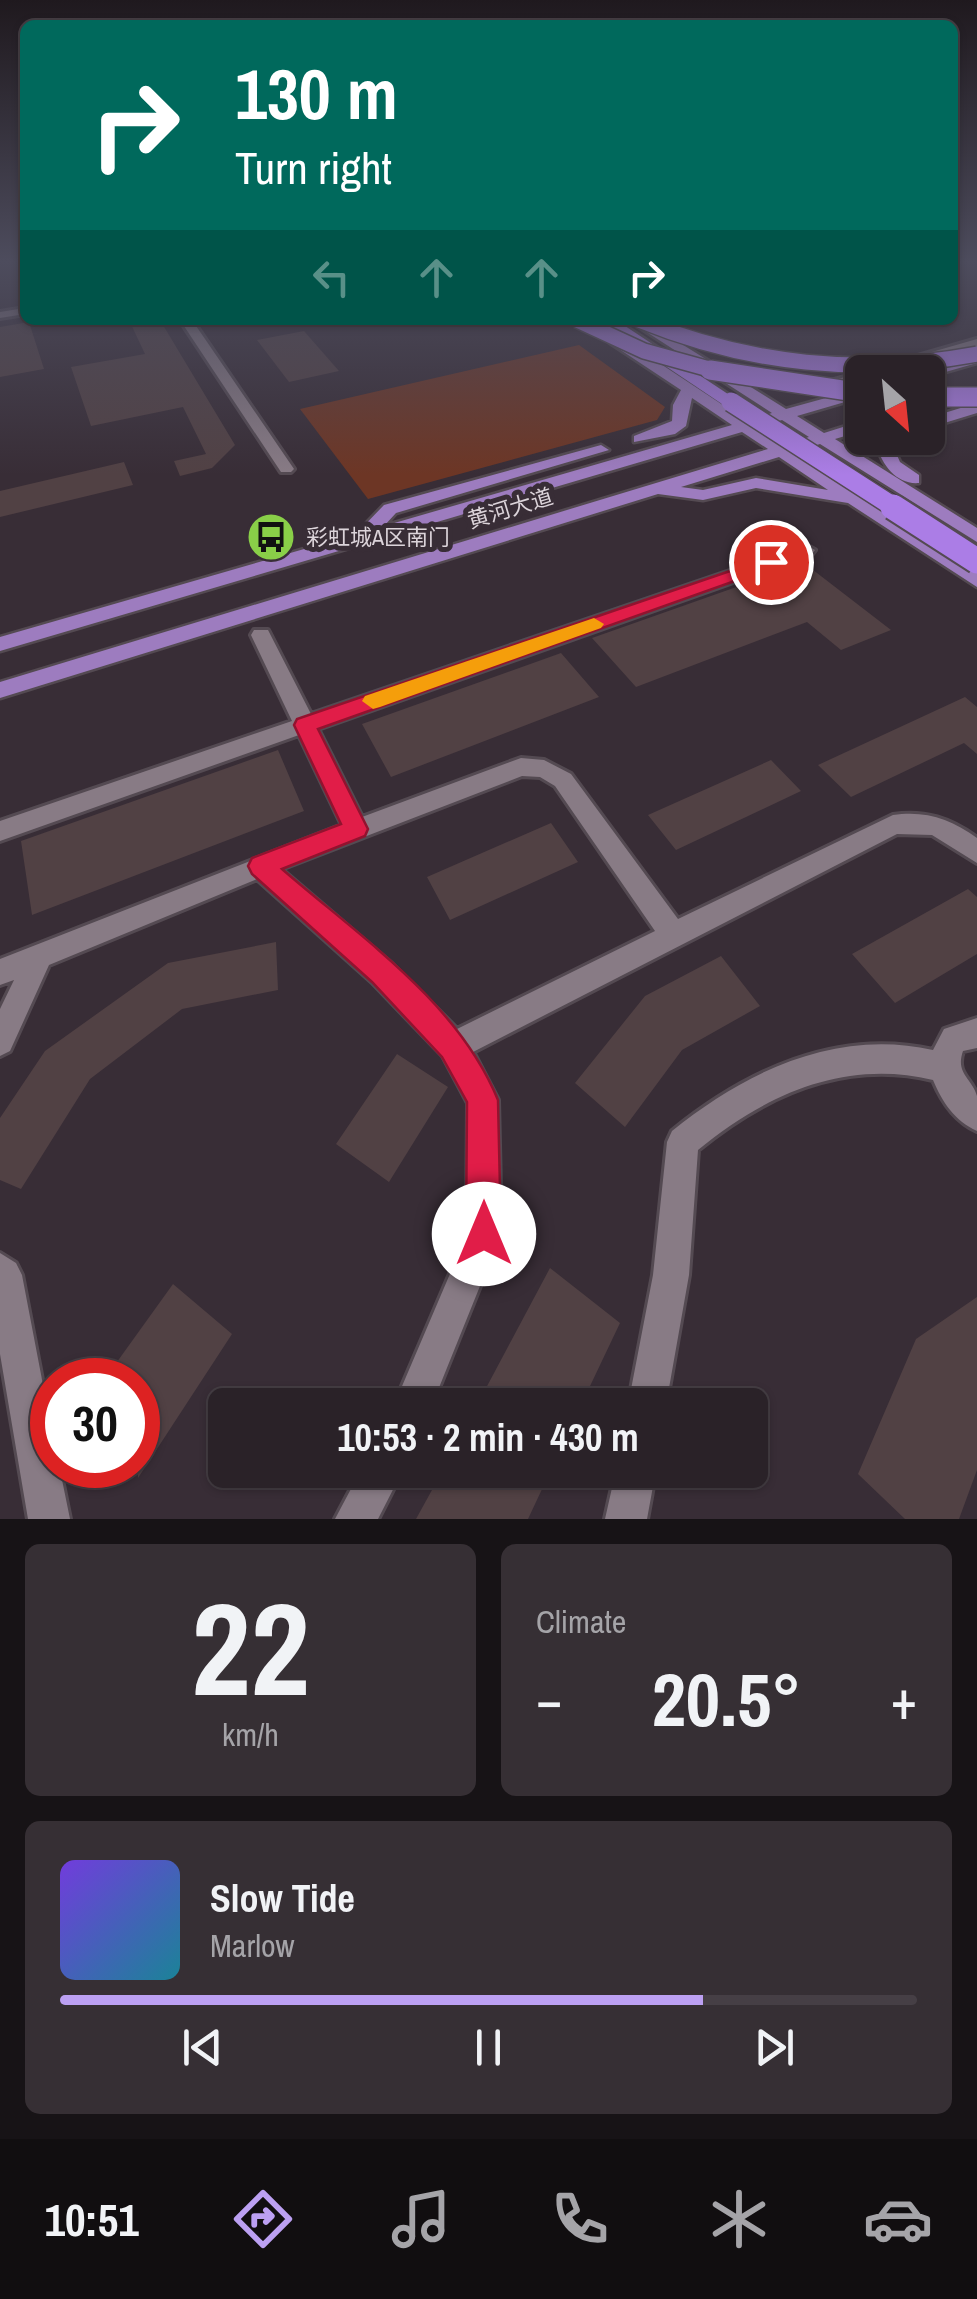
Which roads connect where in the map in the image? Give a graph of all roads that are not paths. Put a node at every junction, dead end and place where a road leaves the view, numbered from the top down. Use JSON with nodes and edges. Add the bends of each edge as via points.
{"nodes":[{"id":1,"x":195,"y":334,"type":"edge"},
{"id":2,"x":605,"y":334,"type":"edge"},
{"id":3,"x":607,"y":334,"type":"edge"},
{"id":4,"x":626,"y":334,"type":"edge"},
{"id":5,"x":644,"y":334,"type":"edge"},
{"id":6,"x":659,"y":334,"type":"edge"},
{"id":7,"x":674,"y":334,"type":"edge"},
{"id":8,"x":977,"y":342,"type":"edge"},
{"id":9,"x":934,"y":355,"type":"edge"},
{"id":10,"x":977,"y":357,"type":"edge"},
{"id":11,"x":945,"y":367,"type":"edge"},
{"id":12,"x":752,"y":376,"type":"dead end"},
{"id":13,"x":845,"y":380,"type":"edge"},
{"id":14,"x":689,"y":389,"type":"junction"},
{"id":15,"x":845,"y":391,"type":"edge"},
{"id":16,"x":977,"y":394,"type":"edge"},
{"id":17,"x":945,"y":396,"type":"edge"},
{"id":18,"x":845,"y":398,"type":"edge"},
{"id":19,"x":828,"y":402,"type":"junction"},
{"id":20,"x":945,"y":402,"type":"edge"},
{"id":21,"x":977,"y":408,"type":"edge"},
{"id":22,"x":786,"y":414,"type":"junction"},
{"id":23,"x":845,"y":417,"type":"edge"},
{"id":24,"x":945,"y":417,"type":"edge"},
{"id":25,"x":744,"y":426,"type":"junction"},
{"id":26,"x":845,"y":430,"type":"edge"},
{"id":27,"x":705,"y":438,"type":"junction"},
{"id":28,"x":825,"y":438,"type":"junction"},
{"id":29,"x":610,"y":448,"type":"junction"},
{"id":30,"x":659,"y":451,"type":"junction"},
{"id":31,"x":782,"y":451,"type":"junction"},
{"id":32,"x":887,"y":455,"type":"edge"},
{"id":33,"x":742,"y":464,"type":"junction"},
{"id":34,"x":286,"y":470,"type":"dead end"},
{"id":35,"x":655,"y":490,"type":"junction"},
{"id":36,"x":854,"y":499,"type":"junction"},
{"id":37,"x":977,"y":518,"type":"edge"},
{"id":38,"x":977,"y":536,"type":"edge"},
{"id":39,"x":361,"y":538,"type":"junction"},
{"id":40,"x":977,"y":544,"type":"edge"},
{"id":41,"x":806,"y":550,"type":"dead end"},
{"id":42,"x":977,"y":561,"type":"edge"},
{"id":43,"x":977,"y":581,"type":"edge"},
{"id":44,"x":261,"y":636,"type":"dead end"},
{"id":45,"x":0,"y":644,"type":"edge"},
{"id":46,"x":0,"y":690,"type":"edge"},
{"id":47,"x":305,"y":725,"type":"junction"},
{"id":48,"x":356,"y":829,"type":"junction"},
{"id":49,"x":0,"y":831,"type":"edge"},
{"id":50,"x":977,"y":852,"type":"edge"},
{"id":51,"x":260,"y":866,"type":"junction"},
{"id":52,"x":674,"y":935,"type":"junction"},
{"id":53,"x":39,"y":956,"type":"junction"},
{"id":54,"x":0,"y":972,"type":"edge"},
{"id":55,"x":977,"y":1034,"type":"edge"},
{"id":56,"x":0,"y":1041,"type":"edge"},
{"id":57,"x":453,"y":1046,"type":"junction"},
{"id":58,"x":944,"y":1066,"type":"junction"},
{"id":59,"x":977,"y":1115,"type":"edge"},
{"id":60,"x":0,"y":1271,"type":"edge"},
{"id":61,"x":420,"y":1388,"type":"edge"},
{"id":62,"x":650,"y":1388,"type":"edge"},
{"id":63,"x":373,"y":1488,"type":"edge"},
{"id":64,"x":632,"y":1488,"type":"edge"},
{"id":65,"x":49,"y":1519,"type":"edge"},
{"id":66,"x":356,"y":1519,"type":"edge"},
{"id":67,"x":626,"y":1519,"type":"edge"}],
"edges":[{"from":1,"to":34,"type":"street"},
{"from":2,"to":15,"type":"highway","bridge":true,"via":[[692,364]]},
{"from":3,"to":14,"type":"main road"},
{"from":4,"to":42,"type":"highway","bridge":true},
{"from":5,"to":40,"type":"highway","bridge":true},
{"from":6,"to":22,"type":"main road"},
{"from":7,"to":10,"type":"highway","bridge":true,"via":[[803,363],[904,366]]},
{"from":8,"to":9,"type":"street"},
{"from":10,"to":11,"type":"main road"},
{"from":12,"to":13,"type":"main road","via":[[780,387]]},
{"from":14,"to":25,"type":"main road"},
{"from":14,"to":29,"type":"main road","via":[[680,424]]},
{"from":16,"to":17,"type":"highway","bridge":true},
{"from":16,"to":20,"type":"main road"},
{"from":18,"to":19,"type":"main road","name":"黄河大道"},
{"from":19,"to":22,"type":"main road","name":"黄河大道"},
{"from":19,"to":23,"type":"main road"},
{"from":21,"to":24,"type":"main road"},
{"from":22,"to":25,"type":"main road","name":"黄河大道"},
{"from":22,"to":28,"type":"main road"},
{"from":25,"to":27,"type":"main road","name":"黄河大道"},
{"from":25,"to":31,"type":"main road"},
{"from":26,"to":28,"type":"main road","name":"黄河大道"},
{"from":27,"to":30,"type":"main road","name":"黄河大道"},
{"from":27,"to":33,"type":"main road","via":[[722,443]]},
{"from":28,"to":31,"type":"main road","name":"黄河大道"},
{"from":28,"to":38,"type":"main road"},
{"from":29,"to":30,"type":"main road"},
{"from":29,"to":39,"type":"main road","via":[[390,510]]},
{"from":30,"to":39,"type":"main road","name":"黄河大道"},
{"from":31,"to":33,"type":"main road","name":"黄河大道"},
{"from":31,"to":36,"type":"main road"},
{"from":32,"to":37,"type":"main road","via":[[896,468]]},
{"from":33,"to":35,"type":"main road","name":"黄河大道"},
{"from":35,"to":36,"type":"main road","via":[[703,495],[756,482]]},
{"from":35,"to":46,"type":"main road","name":"黄河大道"},
{"from":36,"to":43,"type":"main road"},
{"from":39,"to":45,"type":"main road","name":"黄河大道"},
{"from":41,"to":47,"type":"street"},
{"from":44,"to":47,"type":"street"},
{"from":47,"to":48,"type":"street"},
{"from":47,"to":49,"type":"street"},
{"from":48,"to":51,"type":"street"},
{"from":48,"to":52,"type":"street","via":[[521,767],[544,769],[563,780]]},
{"from":50,"to":52,"type":"street","via":[[932,823],[893,825]]},
{"from":51,"to":53,"type":"street"},
{"from":51,"to":57,"type":"street"},
{"from":52,"to":57,"type":"street"},
{"from":53,"to":54,"type":"street"},
{"from":53,"to":56,"type":"street"},
{"from":55,"to":58,"type":"street","via":[[954,1038]]},
{"from":57,"to":61,"type":"street","via":[[483,1100],[484,1234]]},
{"from":58,"to":59,"type":"street","via":[[950,1085]]},
{"from":58,"to":62,"type":"street","via":[[890,1058],[790,1072],[720,1109],[682,1142],[671,1275]]},
{"from":60,"to":65,"type":"street"},
{"from":63,"to":66,"type":"street"},
{"from":64,"to":67,"type":"street"}]}
